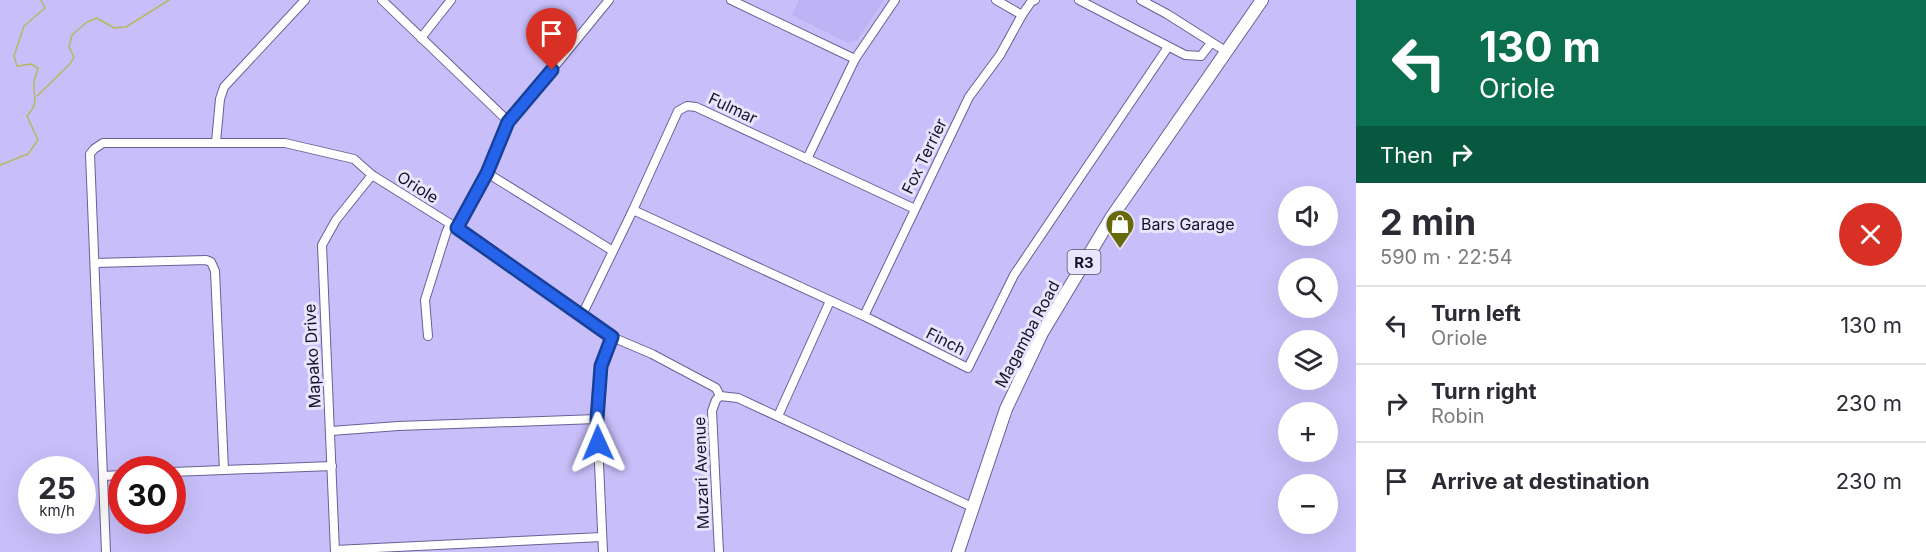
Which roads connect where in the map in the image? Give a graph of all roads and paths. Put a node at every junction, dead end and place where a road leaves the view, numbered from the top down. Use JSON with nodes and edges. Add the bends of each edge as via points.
{"nodes":[{"id":1,"x":305,"y":0,"type":"edge"},
{"id":2,"x":382,"y":0,"type":"edge"},
{"id":3,"x":451,"y":0,"type":"edge"},
{"id":4,"x":609,"y":0,"type":"edge"},
{"id":5,"x":731,"y":0,"type":"edge"},
{"id":6,"x":895,"y":0,"type":"edge"},
{"id":7,"x":996,"y":0,"type":"edge"},
{"id":8,"x":1035,"y":0,"type":"edge"},
{"id":9,"x":1079,"y":0,"type":"edge"},
{"id":10,"x":1141,"y":0,"type":"edge"},
{"id":11,"x":1262,"y":0,"type":"edge"},
{"id":12,"x":1022,"y":15,"type":"junction"},
{"id":13,"x":421,"y":38,"type":"junction"},
{"id":14,"x":1211,"y":43,"type":"junction"},
{"id":15,"x":1168,"y":47,"type":"junction"},
{"id":16,"x":1227,"y":52,"type":"junction"},
{"id":17,"x":855,"y":60,"type":"junction"},
{"id":18,"x":508,"y":122,"type":"junction"},
{"id":19,"x":216,"y":142,"type":"junction"},
{"id":20,"x":807,"y":159,"type":"junction"},
{"id":21,"x":487,"y":173,"type":"junction"},
{"id":22,"x":372,"y":175,"type":"junction"},
{"id":23,"x":915,"y":209,"type":"junction"},
{"id":24,"x":633,"y":210,"type":"junction"},
{"id":25,"x":453,"y":226,"type":"junction"},
{"id":26,"x":613,"y":251,"type":"junction"},
{"id":27,"x":95,"y":263,"type":"junction"},
{"id":28,"x":830,"y":301,"type":"junction"},
{"id":29,"x":582,"y":315,"type":"junction"},
{"id":30,"x":864,"y":316,"type":"junction"},
{"id":31,"x":428,"y":336,"type":"dead end"},
{"id":32,"x":612,"y":337,"type":"junction"},
{"id":33,"x":720,"y":396,"type":"junction"},
{"id":34,"x":778,"y":416,"type":"junction"},
{"id":35,"x":597,"y":419,"type":"junction"},
{"id":36,"x":331,"y":430,"type":"junction"},
{"id":37,"x":332,"y":466,"type":"junction"},
{"id":38,"x":224,"y":470,"type":"junction"},
{"id":39,"x":186,"y":471,"type":"edge"},
{"id":40,"x":103,"y":476,"type":"junction"},
{"id":41,"x":108,"y":476,"type":"edge"},
{"id":42,"x":972,"y":507,"type":"junction"},
{"id":43,"x":602,"y":537,"type":"junction"},
{"id":44,"x":335,"y":551,"type":"edge"},
{"id":45,"x":106,"y":552,"type":"edge"},
{"id":46,"x":603,"y":552,"type":"edge"},
{"id":47,"x":719,"y":552,"type":"edge"},
{"id":48,"x":958,"y":552,"type":"edge"}],
"edges":[{"from":1,"to":19,"type":"street","via":[[224,87]]},
{"from":2,"to":13,"type":"street"},
{"from":3,"to":13,"type":"street"},
{"from":4,"to":18,"type":"street"},
{"from":5,"to":17,"type":"street"},
{"from":6,"to":17,"type":"street"},
{"from":7,"to":12,"type":"street"},
{"from":8,"to":12,"type":"street","name":"Fox Terrier"},
{"from":9,"to":15,"type":"street"},
{"from":10,"to":14,"type":"street"},
{"from":11,"to":16,"type":"highway","name":"Magamba Road","number":"R3"},
{"from":12,"to":23,"type":"street","name":"Fox Terrier","via":[[969,98]]},
{"from":13,"to":18,"type":"street"},
{"from":14,"to":15,"type":"street","via":[[1201,56],[1185,55]]},
{"from":14,"to":16,"type":"street"},
{"from":15,"to":30,"type":"street","name":"Finch","via":[[1014,275],[968,368]]},
{"from":16,"to":42,"type":"highway","name":"Magamba Road","number":"R3","via":[[1111,218],[1042,333],[1006,409]]},
{"from":17,"to":20,"type":"street"},
{"from":18,"to":21,"type":"street"},
{"from":19,"to":22,"type":"street","name":"Oriole","via":[[285,143],[354,159]]},
{"from":19,"to":27,"type":"street","name":"Oriole","via":[[104,143],[94,149],[90,154]]},
{"from":20,"to":23,"type":"street","name":"Fulmar"},
{"from":20,"to":24,"type":"street","name":"Fulmar","via":[[687,106],[678,111]]},
{"from":21,"to":25,"type":"street"},
{"from":21,"to":26,"type":"street"},
{"from":22,"to":25,"type":"street","name":"Oriole"},
{"from":22,"to":36,"type":"street","name":"Mapako Drive","via":[[336,220],[322,245]]},
{"from":23,"to":30,"type":"street","name":"Fox Terrier"},
{"from":24,"to":26,"type":"street","name":"Fulmar"},
{"from":24,"to":28,"type":"street","name":"Finch"},
{"from":25,"to":29,"type":"street","name":"Oriole"},
{"from":25,"to":31,"type":"street","via":[[446,233],[425,300]]},
{"from":26,"to":29,"type":"street","name":"Fulmar"},
{"from":27,"to":38,"type":"street","via":[[211,262],[215,271]]},
{"from":27,"to":40,"type":"street"},
{"from":28,"to":30,"type":"street","name":"Finch"},
{"from":28,"to":34,"type":"street"},
{"from":29,"to":32,"type":"street","name":"Oriole"},
{"from":32,"to":33,"type":"street","name":"Oriole","via":[[716,388]]},
{"from":32,"to":35,"type":"street","via":[[601,366]]},
{"from":33,"to":34,"type":"street","via":[[738,398]]},
{"from":33,"to":47,"type":"street","name":"Muzari Avenue","via":[[712,411]]},
{"from":34,"to":42,"type":"street"},
{"from":35,"to":36,"type":"street"},
{"from":35,"to":43,"type":"street"},
{"from":36,"to":37,"type":"street","name":"Mapako Drive"},
{"from":37,"to":38,"type":"street"},
{"from":37,"to":44,"type":"street","name":"Mapako Drive"},
{"from":38,"to":39,"type":"street"},
{"from":40,"to":41,"type":"street"},
{"from":40,"to":45,"type":"street"},
{"from":42,"to":48,"type":"highway","name":"Magamba Road","number":"R3"},
{"from":43,"to":44,"type":"street"},
{"from":43,"to":46,"type":"street"}]}
